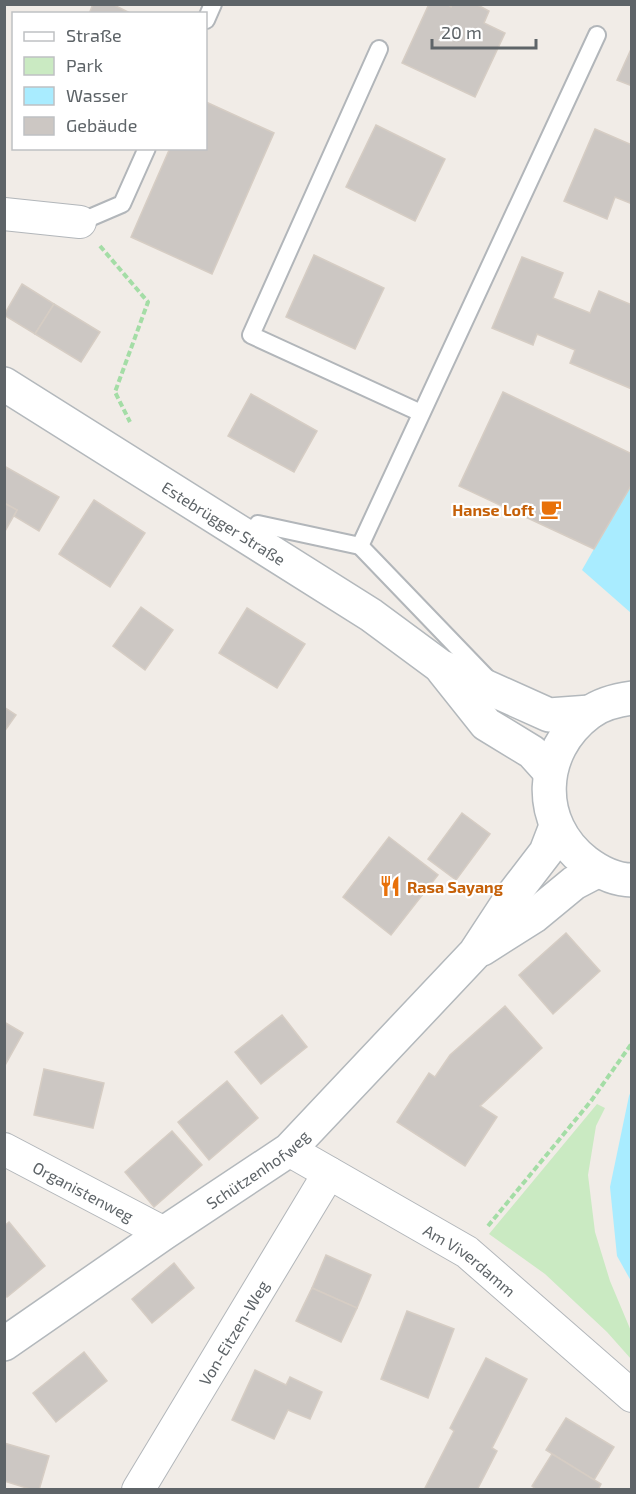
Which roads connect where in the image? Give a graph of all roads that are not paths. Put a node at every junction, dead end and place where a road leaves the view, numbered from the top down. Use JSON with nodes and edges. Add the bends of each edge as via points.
{"nodes":[{"id":1,"x":597,"y":35,"type":"dead end"},
{"id":2,"x":379,"y":50,"type":"dead end"},
{"id":3,"x":146,"y":150,"type":"edge"},
{"id":4,"x":4,"y":214,"type":"edge"},
{"id":5,"x":80,"y":222,"type":"joint"},
{"id":6,"x":4,"y":384,"type":"edge"},
{"id":7,"x":421,"y":414,"type":"junction"},
{"id":8,"x":248,"y":539,"type":"junction"},
{"id":9,"x":360,"y":546,"type":"junction"},
{"id":10,"x":440,"y":666,"type":"junction"},
{"id":11,"x":503,"y":694,"type":"junction"},
{"id":12,"x":632,"y":698,"type":"edge"},
{"id":13,"x":590,"y":712,"type":"junction"},
{"id":14,"x":550,"y":772,"type":"junction"},
{"id":15,"x":556,"y":826,"type":"junction"},
{"id":16,"x":597,"y":871,"type":"junction"},
{"id":17,"x":632,"y":880,"type":"edge"},
{"id":18,"x":475,"y":953,"type":"junction"},
{"id":19,"x":4,"y":1149,"type":"edge"},
{"id":20,"x":289,"y":1150,"type":"junction"},
{"id":21,"x":329,"y":1173,"type":"junction"},
{"id":22,"x":164,"y":1233,"type":"junction"},
{"id":23,"x":4,"y":1344,"type":"edge"},
{"id":24,"x":632,"y":1396,"type":"edge"},
{"id":25,"x":138,"y":1490,"type":"edge"}],
"edges":[{"from":1,"to":7,"type":"lane"},
{"from":2,"to":7,"type":"lane","via":[[251,335]]},
{"from":3,"to":5,"type":"lane","via":[[122,204]]},
{"from":4,"to":5,"type":"street"},
{"from":6,"to":8,"type":"street","name":"Estebrügger Straße"},
{"from":7,"to":9,"type":"lane"},
{"from":8,"to":9,"type":"lane","via":[[258,524]]},
{"from":8,"to":10,"type":"street","name":"Estebrügger Straße","via":[[371,615]]},
{"from":9,"to":11,"type":"lane"},
{"from":10,"to":11,"type":"street","name":"Estebrügger Straße"},
{"from":10,"to":14,"type":"street","name":"Estebrügger Straße","via":[[486,724],[532,752]]},
{"from":11,"to":13,"type":"street","name":"Estebrügger Straße","via":[[549,715]]},
{"from":12,"to":13,"type":"street","via":[[612,701]]},
{"from":13,"to":14,"type":"street","via":[[571,728],[557,748]]},
{"from":14,"to":15,"type":"street","via":[[549,800]]},
{"from":15,"to":16,"type":"street","via":[[573,852]]},
{"from":15,"to":18,"type":"street","name":"Schützenhofweg","via":[[546,852]]},
{"from":16,"to":17,"type":"street"},
{"from":16,"to":18,"type":"street","name":"Schützenhofweg"},
{"from":18,"to":20,"type":"street","name":"Schützenhofweg"},
{"from":19,"to":22,"type":"street","name":"Organistenweg"},
{"from":20,"to":21,"type":"street","name":"Am Viverdamm"},
{"from":20,"to":22,"type":"street","name":"Schützenhofweg"},
{"from":21,"to":24,"type":"street","name":"Am Viverdamm","via":[[467,1252]]},
{"from":21,"to":25,"type":"street","name":"Von-Eitzen-Weg"},
{"from":22,"to":23,"type":"street","name":"Schützenhofweg"}]}
